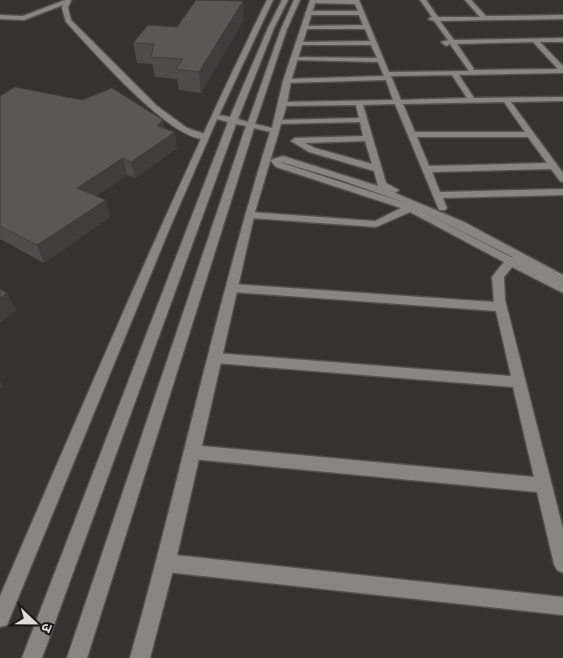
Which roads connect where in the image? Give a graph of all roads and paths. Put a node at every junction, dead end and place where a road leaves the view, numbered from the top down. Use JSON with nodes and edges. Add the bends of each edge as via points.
{"nodes":[{"id":1,"x":270,"y":0,"type":"edge"},
{"id":2,"x":285,"y":0,"type":"edge"},
{"id":3,"x":297,"y":0,"type":"edge"},
{"id":4,"x":418,"y":0,"type":"edge"},
{"id":5,"x":423,"y":0,"type":"edge"},
{"id":6,"x":468,"y":0,"type":"edge"},
{"id":7,"x":67,"y":1,"type":"edge"},
{"id":8,"x":313,"y":1,"type":"edge"},
{"id":9,"x":357,"y":1,"type":"edge"},
{"id":10,"x":308,"y":13,"type":"junction"},
{"id":11,"x":362,"y":13,"type":"junction"},
{"id":12,"x":0,"y":17,"type":"edge"},
{"id":13,"x":563,"y":17,"type":"edge"},
{"id":14,"x":484,"y":18,"type":"junction"},
{"id":15,"x":434,"y":19,"type":"junction"},
{"id":16,"x":368,"y":27,"type":"junction"},
{"id":17,"x":303,"y":28,"type":"junction"},
{"id":18,"x":563,"y":41,"type":"edge"},
{"id":19,"x":374,"y":42,"type":"junction"},
{"id":20,"x":539,"y":42,"type":"junction"},
{"id":21,"x":449,"y":43,"type":"junction"},
{"id":22,"x":300,"y":44,"type":"junction"},
{"id":23,"x":295,"y":59,"type":"junction"},
{"id":24,"x":382,"y":60,"type":"junction"},
{"id":25,"x":563,"y":62,"type":"edge"},
{"id":26,"x":563,"y":70,"type":"edge"},
{"id":27,"x":468,"y":72,"type":"junction"},
{"id":28,"x":454,"y":73,"type":"junction"},
{"id":29,"x":388,"y":76,"type":"junction"},
{"id":30,"x":287,"y":81,"type":"junction"},
{"id":31,"x":563,"y":99,"type":"edge"},
{"id":32,"x":506,"y":100,"type":"junction"},
{"id":33,"x":472,"y":101,"type":"junction"},
{"id":34,"x":399,"y":102,"type":"junction"},
{"id":35,"x":359,"y":103,"type":"junction"},
{"id":36,"x":282,"y":104,"type":"junction"},
{"id":37,"x":215,"y":116,"type":"junction"},
{"id":38,"x":364,"y":120,"type":"junction"},
{"id":39,"x":234,"y":121,"type":"junction"},
{"id":40,"x":277,"y":122,"type":"junction"},
{"id":41,"x":250,"y":125,"type":"junction"},
{"id":42,"x":275,"y":131,"type":"junction"},
{"id":43,"x":530,"y":134,"type":"junction"},
{"id":44,"x":413,"y":136,"type":"junction"},
{"id":45,"x":205,"y":137,"type":"junction"},
{"id":46,"x":368,"y":138,"type":"junction"},
{"id":47,"x":270,"y":159,"type":"junction"},
{"id":48,"x":554,"y":166,"type":"junction"},
{"id":49,"x":378,"y":169,"type":"junction"},
{"id":50,"x":426,"y":169,"type":"junction"},
{"id":51,"x":563,"y":178,"type":"edge"},
{"id":52,"x":563,"y":192,"type":"edge"},
{"id":53,"x":437,"y":195,"type":"junction"},
{"id":54,"x":410,"y":208,"type":"junction"},
{"id":55,"x":444,"y":213,"type":"junction"},
{"id":56,"x":250,"y":215,"type":"junction"},
{"id":57,"x":511,"y":260,"type":"junction"},
{"id":58,"x":563,"y":280,"type":"edge"},
{"id":59,"x":232,"y":288,"type":"junction"},
{"id":60,"x":563,"y":289,"type":"edge"},
{"id":61,"x":501,"y":307,"type":"junction"},
{"id":62,"x":215,"y":358,"type":"junction"},
{"id":63,"x":519,"y":382,"type":"junction"},
{"id":64,"x":192,"y":452,"type":"junction"},
{"id":65,"x":544,"y":485,"type":"junction"},
{"id":66,"x":166,"y":563,"type":"junction"},
{"id":67,"x":563,"y":564,"type":"edge"},
{"id":68,"x":563,"y":606,"type":"edge"},
{"id":69,"x":0,"y":618,"type":"edge"},
{"id":70,"x":32,"y":658,"type":"edge"},
{"id":71,"x":77,"y":658,"type":"edge"},
{"id":72,"x":140,"y":658,"type":"edge"}],
"edges":[{"from":1,"to":37,"type":"street"},
{"from":2,"to":39,"type":"street"},
{"from":3,"to":41,"type":"street"},
{"from":4,"to":15,"type":"street"},
{"from":5,"to":15,"type":"street"},
{"from":6,"to":14,"type":"street"},
{"from":7,"to":12,"type":"street","via":[[24,18]]},
{"from":7,"to":45,"type":"street","via":[[68,21],[154,108],[184,130]]},
{"from":8,"to":9,"type":"street"},
{"from":8,"to":10,"type":"street"},
{"from":9,"to":11,"type":"street"},
{"from":10,"to":11,"type":"street"},
{"from":10,"to":17,"type":"street"},
{"from":11,"to":16,"type":"street"},
{"from":13,"to":14,"type":"street"},
{"from":14,"to":15,"type":"street"},
{"from":15,"to":21,"type":"street"},
{"from":16,"to":17,"type":"street"},
{"from":16,"to":19,"type":"street"},
{"from":17,"to":22,"type":"street"},
{"from":18,"to":20,"type":"street"},
{"from":19,"to":22,"type":"street"},
{"from":19,"to":24,"type":"street"},
{"from":20,"to":21,"type":"street"},
{"from":20,"to":25,"type":"street"},
{"from":20,"to":26,"type":"street"},
{"from":21,"to":27,"type":"street"},
{"from":22,"to":23,"type":"street"},
{"from":23,"to":24,"type":"street"},
{"from":23,"to":30,"type":"street"},
{"from":24,"to":29,"type":"street"},
{"from":26,"to":27,"type":"street"},
{"from":27,"to":28,"type":"street"},
{"from":28,"to":29,"type":"street"},
{"from":28,"to":33,"type":"street"},
{"from":29,"to":30,"type":"street"},
{"from":29,"to":34,"type":"street"},
{"from":30,"to":36,"type":"street"},
{"from":31,"to":32,"type":"street"},
{"from":32,"to":33,"type":"street"},
{"from":32,"to":43,"type":"street"},
{"from":33,"to":34,"type":"street"},
{"from":34,"to":35,"type":"street"},
{"from":34,"to":44,"type":"street"},
{"from":35,"to":36,"type":"street"},
{"from":35,"to":38,"type":"street"},
{"from":36,"to":40,"type":"street"},
{"from":37,"to":39,"type":"street"},
{"from":37,"to":45,"type":"street"},
{"from":38,"to":40,"type":"street"},
{"from":38,"to":46,"type":"street"},
{"from":39,"to":41,"type":"street"},
{"from":39,"to":70,"type":"street"},
{"from":40,"to":42,"type":"street"},
{"from":41,"to":42,"type":"street"},
{"from":41,"to":71,"type":"street"},
{"from":42,"to":47,"type":"street"},
{"from":43,"to":44,"type":"street"},
{"from":43,"to":48,"type":"street"},
{"from":44,"to":50,"type":"street"},
{"from":45,"to":69,"type":"street"},
{"from":46,"to":49,"type":"street"},
{"from":46,"to":49,"type":"street","via":[[295,141],[312,150]]},
{"from":47,"to":54,"type":"street"},
{"from":47,"to":55,"type":"street","via":[[283,159]]},
{"from":47,"to":56,"type":"street"},
{"from":48,"to":50,"type":"street"},
{"from":48,"to":51,"type":"street"},
{"from":49,"to":55,"type":"street","via":[[382,185]]},
{"from":50,"to":53,"type":"street"},
{"from":52,"to":53,"type":"street"},
{"from":53,"to":55,"type":"street"},
{"from":54,"to":56,"type":"street","via":[[376,224]]},
{"from":54,"to":57,"type":"street"},
{"from":55,"to":58,"type":"street"},
{"from":56,"to":59,"type":"street"},
{"from":57,"to":60,"type":"street"},
{"from":57,"to":61,"type":"street","via":[[498,277]]},
{"from":59,"to":61,"type":"street"},
{"from":59,"to":62,"type":"street"},
{"from":61,"to":63,"type":"street"},
{"from":62,"to":63,"type":"street"},
{"from":62,"to":64,"type":"street"},
{"from":63,"to":65,"type":"street"},
{"from":64,"to":65,"type":"street"},
{"from":64,"to":66,"type":"street"},
{"from":65,"to":67,"type":"street"},
{"from":66,"to":68,"type":"street"},
{"from":66,"to":72,"type":"street"}]}
